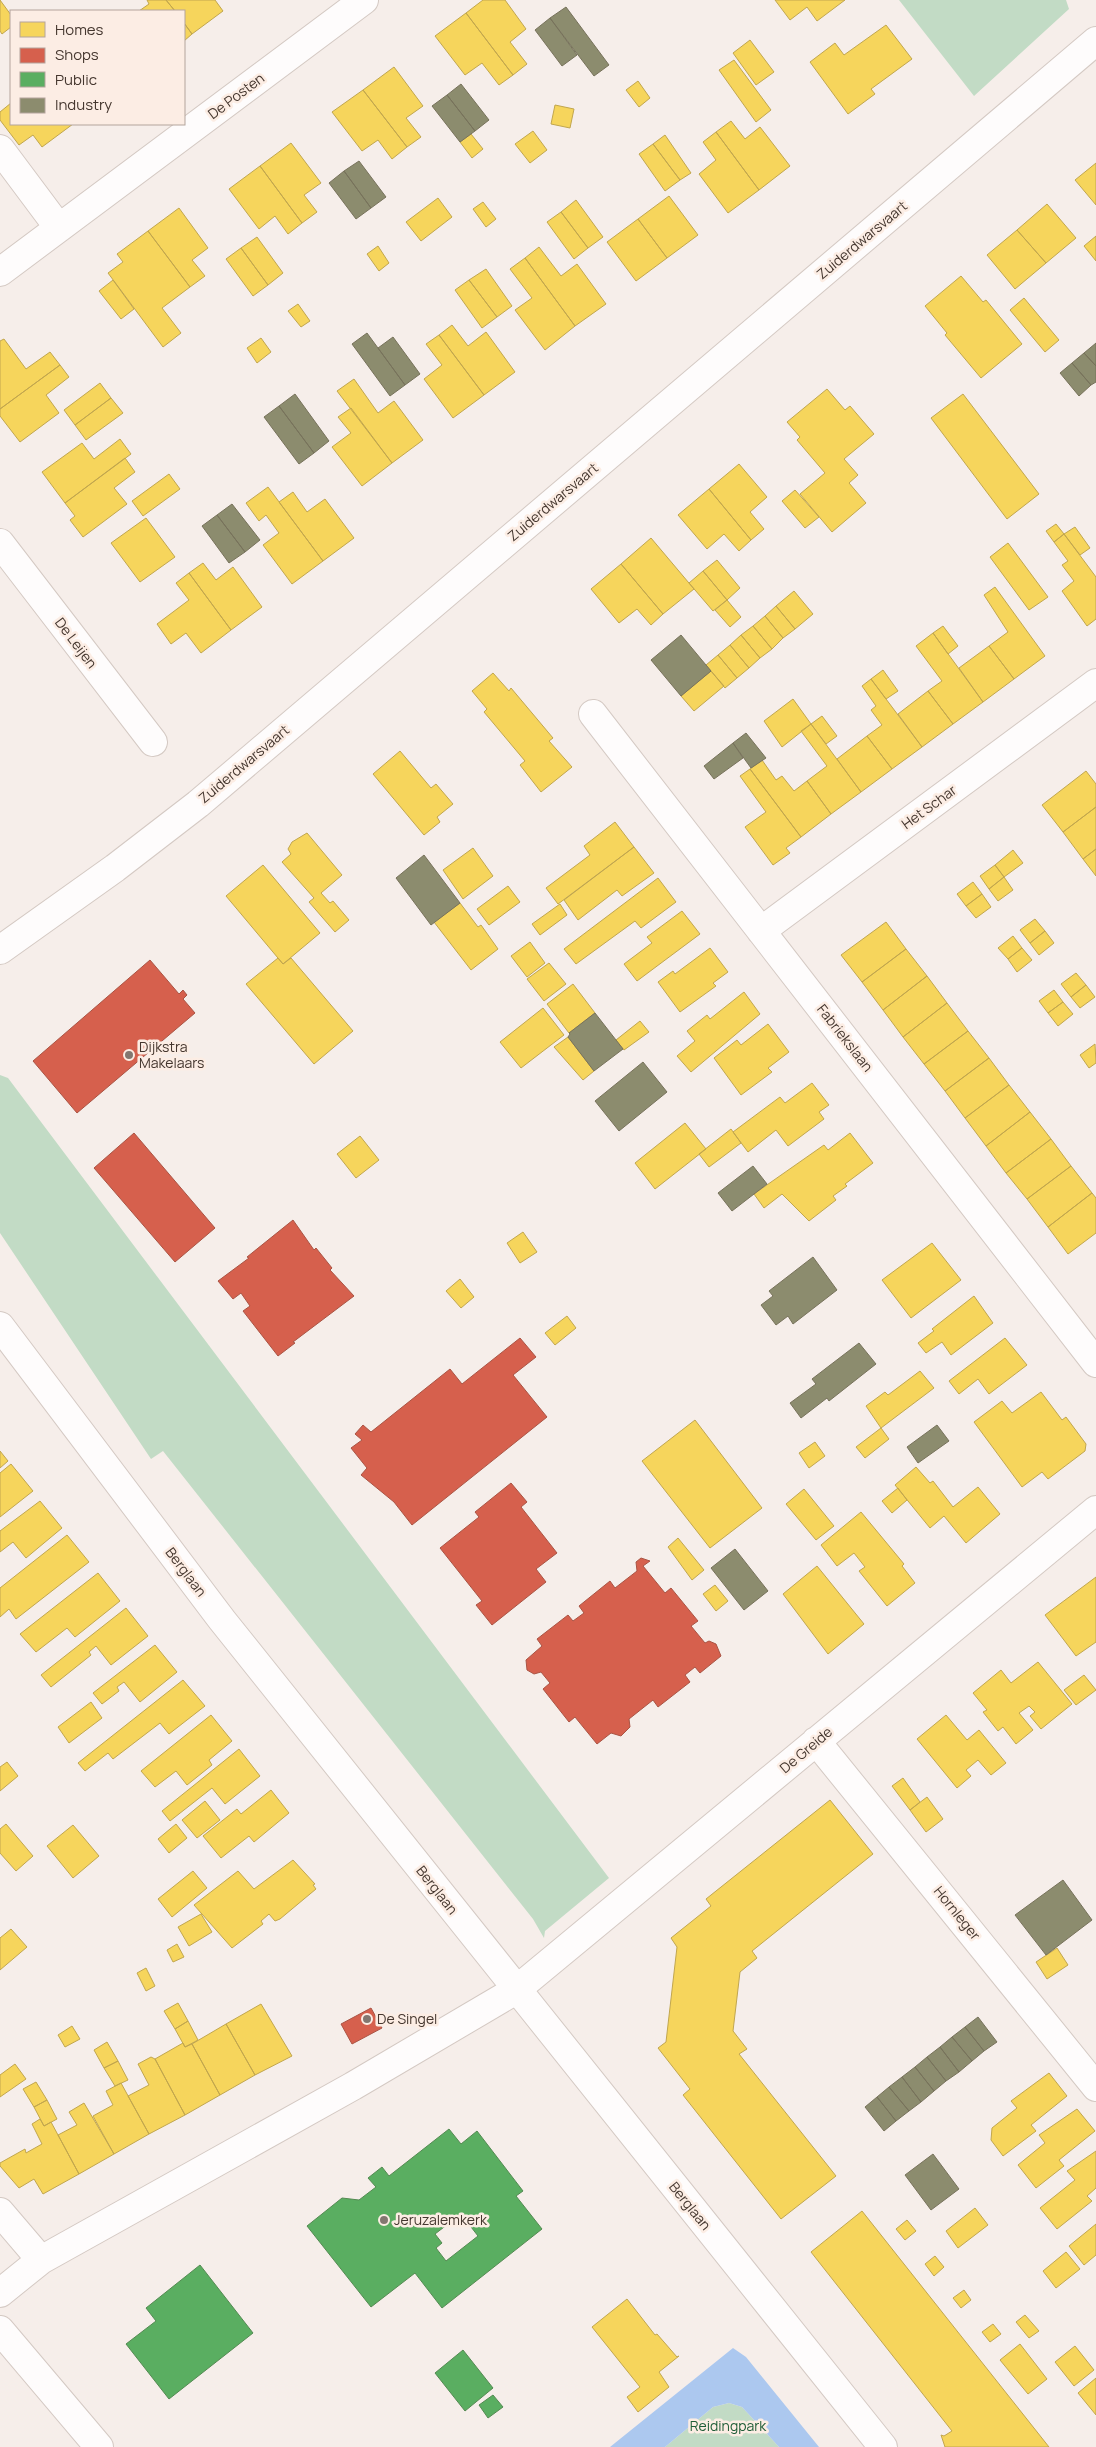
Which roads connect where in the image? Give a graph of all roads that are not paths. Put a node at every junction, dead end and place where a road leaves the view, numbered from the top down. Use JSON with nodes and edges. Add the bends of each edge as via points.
{"nodes":[{"id":1,"x":364,"y":0,"type":"edge"},
{"id":2,"x":1096,"y":41,"type":"edge"},
{"id":3,"x":0,"y":149,"type":"edge"},
{"id":4,"x":59,"y":228,"type":"junction"},
{"id":5,"x":0,"y":272,"type":"edge"},
{"id":6,"x":0,"y":543,"type":"edge"},
{"id":7,"x":1094,"y":690,"type":"edge"},
{"id":8,"x":593,"y":714,"type":"dead end"},
{"id":9,"x":152,"y":742,"type":"dead end"},
{"id":10,"x":761,"y":931,"type":"junction"},
{"id":11,"x":0,"y":950,"type":"edge"},
{"id":12,"x":0,"y":1326,"type":"edge"},
{"id":13,"x":1096,"y":1363,"type":"edge"},
{"id":14,"x":1096,"y":1510,"type":"edge"},
{"id":15,"x":816,"y":1741,"type":"junction"},
{"id":16,"x":516,"y":1990,"type":"junction"},
{"id":17,"x":1096,"y":2087,"type":"edge"},
{"id":18,"x":0,"y":2212,"type":"edge"},
{"id":19,"x":42,"y":2260,"type":"junction"},
{"id":20,"x":0,"y":2293,"type":"edge"},
{"id":21,"x":0,"y":2330,"type":"edge"},
{"id":22,"x":99,"y":2447,"type":"edge"},
{"id":23,"x":883,"y":2447,"type":"edge"}],
"edges":[{"from":1,"to":4,"type":"street","name":"De Posten"},
{"from":2,"to":11,"type":"street","name":"Zuiderdwarsvaart","via":[[198,804]]},
{"from":3,"to":4,"type":"street"},
{"from":4,"to":5,"type":"street","name":"De Posten"},
{"from":6,"to":9,"type":"street","name":"De Leijen"},
{"from":7,"to":10,"type":"street","name":"Het Schar"},
{"from":8,"to":10,"type":"street","name":"Fabriekslaan"},
{"from":10,"to":13,"type":"street","name":"Fabriekslaan"},
{"from":12,"to":16,"type":"street","name":"Berglaan","via":[[222,1620]]},
{"from":14,"to":15,"type":"street","name":"De Greide"},
{"from":15,"to":16,"type":"street","name":"De Greide"},
{"from":15,"to":17,"type":"street","name":"Hornleger"},
{"from":16,"to":19,"type":"street","via":[[353,2086]]},
{"from":16,"to":23,"type":"street","name":"Berglaan"},
{"from":18,"to":19,"type":"street"},
{"from":19,"to":20,"type":"street"},
{"from":21,"to":22,"type":"street"}]}
